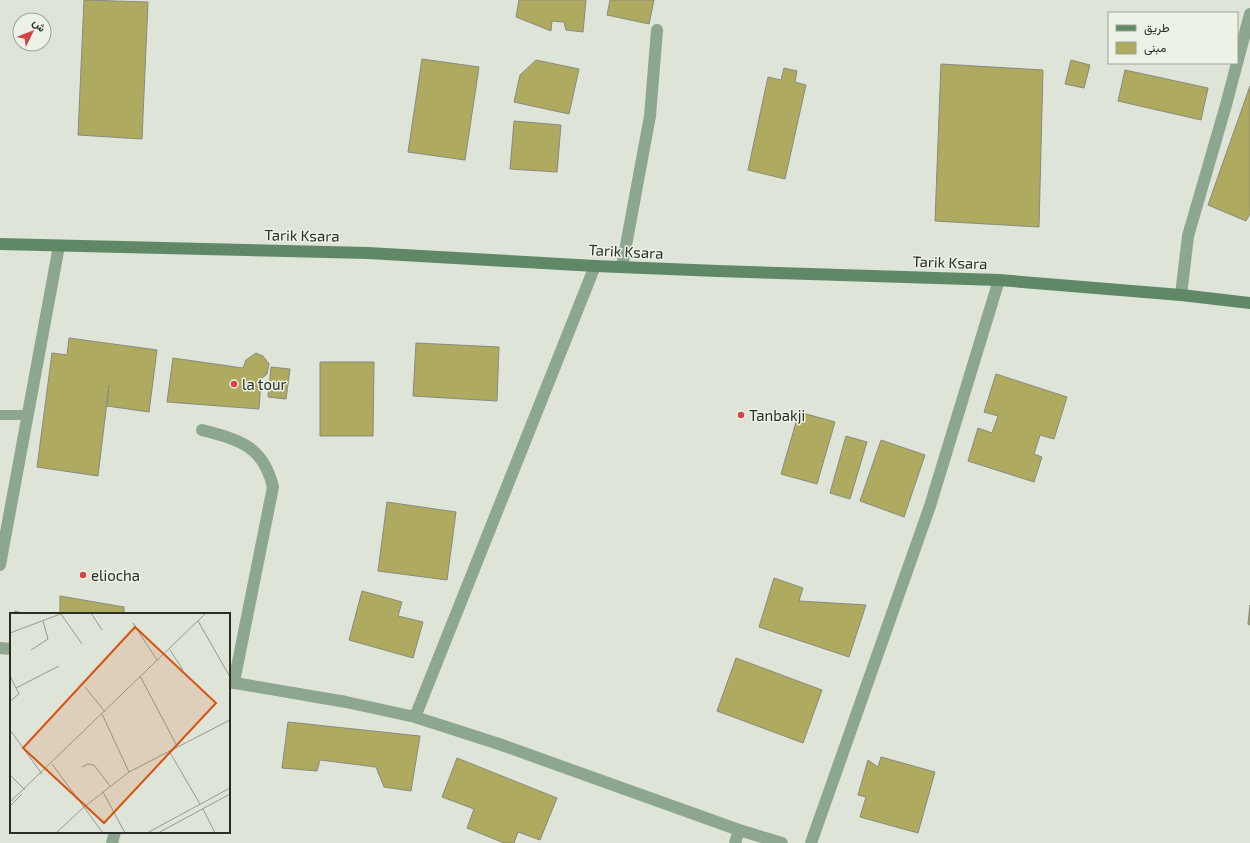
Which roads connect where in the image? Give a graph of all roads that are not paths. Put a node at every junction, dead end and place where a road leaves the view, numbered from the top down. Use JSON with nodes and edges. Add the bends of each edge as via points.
{"nodes":[{"id":1,"x":1250,"y":14,"type":"edge"},
{"id":2,"x":657,"y":30,"type":"dead end"},
{"id":3,"x":1238,"y":60,"type":"edge"},
{"id":4,"x":1237,"y":64,"type":"edge"},
{"id":5,"x":0,"y":244,"type":"edge"},
{"id":6,"x":59,"y":246,"type":"junction"},
{"id":7,"x":595,"y":266,"type":"junction"},
{"id":8,"x":622,"y":267,"type":"junction"},
{"id":9,"x":999,"y":280,"type":"junction"},
{"id":10,"x":1181,"y":294,"type":"junction"},
{"id":11,"x":1250,"y":303,"type":"edge"},
{"id":12,"x":0,"y":415,"type":"edge"},
{"id":13,"x":28,"y":415,"type":"junction"},
{"id":14,"x":202,"y":430,"type":"dead end"},
{"id":15,"x":0,"y":565,"type":"edge"},
{"id":16,"x":0,"y":648,"type":"edge"},
{"id":17,"x":10,"y":649,"type":"edge"},
{"id":18,"x":232,"y":682,"type":"edge"},
{"id":19,"x":415,"y":717,"type":"junction"},
{"id":20,"x":739,"y":830,"type":"junction"},
{"id":21,"x":115,"y":833,"type":"edge"},
{"id":22,"x":112,"y":843,"type":"edge"},
{"id":23,"x":735,"y":843,"type":"edge"},
{"id":24,"x":782,"y":843,"type":"edge"},
{"id":25,"x":811,"y":843,"type":"edge"}],
"edges":[{"from":1,"to":3,"type":"street"},
{"from":2,"to":8,"type":"street","via":[[650,116]]},
{"from":4,"to":10,"type":"street","via":[[1188,236]]},
{"from":5,"to":6,"type":"main road","name":"Tarik Ksara"},
{"from":6,"to":7,"type":"main road","name":"Tarik Ksara","via":[[368,252]]},
{"from":6,"to":13,"type":"street"},
{"from":7,"to":8,"type":"main road","name":"Tarik Ksara"},
{"from":7,"to":19,"type":"street"},
{"from":8,"to":9,"type":"main road","name":"Tarik Ksara"},
{"from":9,"to":10,"type":"main road","name":"Tarik Ksara"},
{"from":9,"to":25,"type":"street","via":[[930,506]]},
{"from":10,"to":11,"type":"main road","name":"Tarik Ksara"},
{"from":12,"to":13,"type":"lane"},
{"from":13,"to":15,"type":"street"},
{"from":14,"to":18,"type":"street","via":[[233,438],[250,447],[261,458],[270,473],[273,487]]},
{"from":16,"to":17,"type":"street"},
{"from":18,"to":19,"type":"street"},
{"from":19,"to":20,"type":"street"},
{"from":20,"to":23,"type":"street"},
{"from":20,"to":24,"type":"street"},
{"from":21,"to":22,"type":"street"}]}
